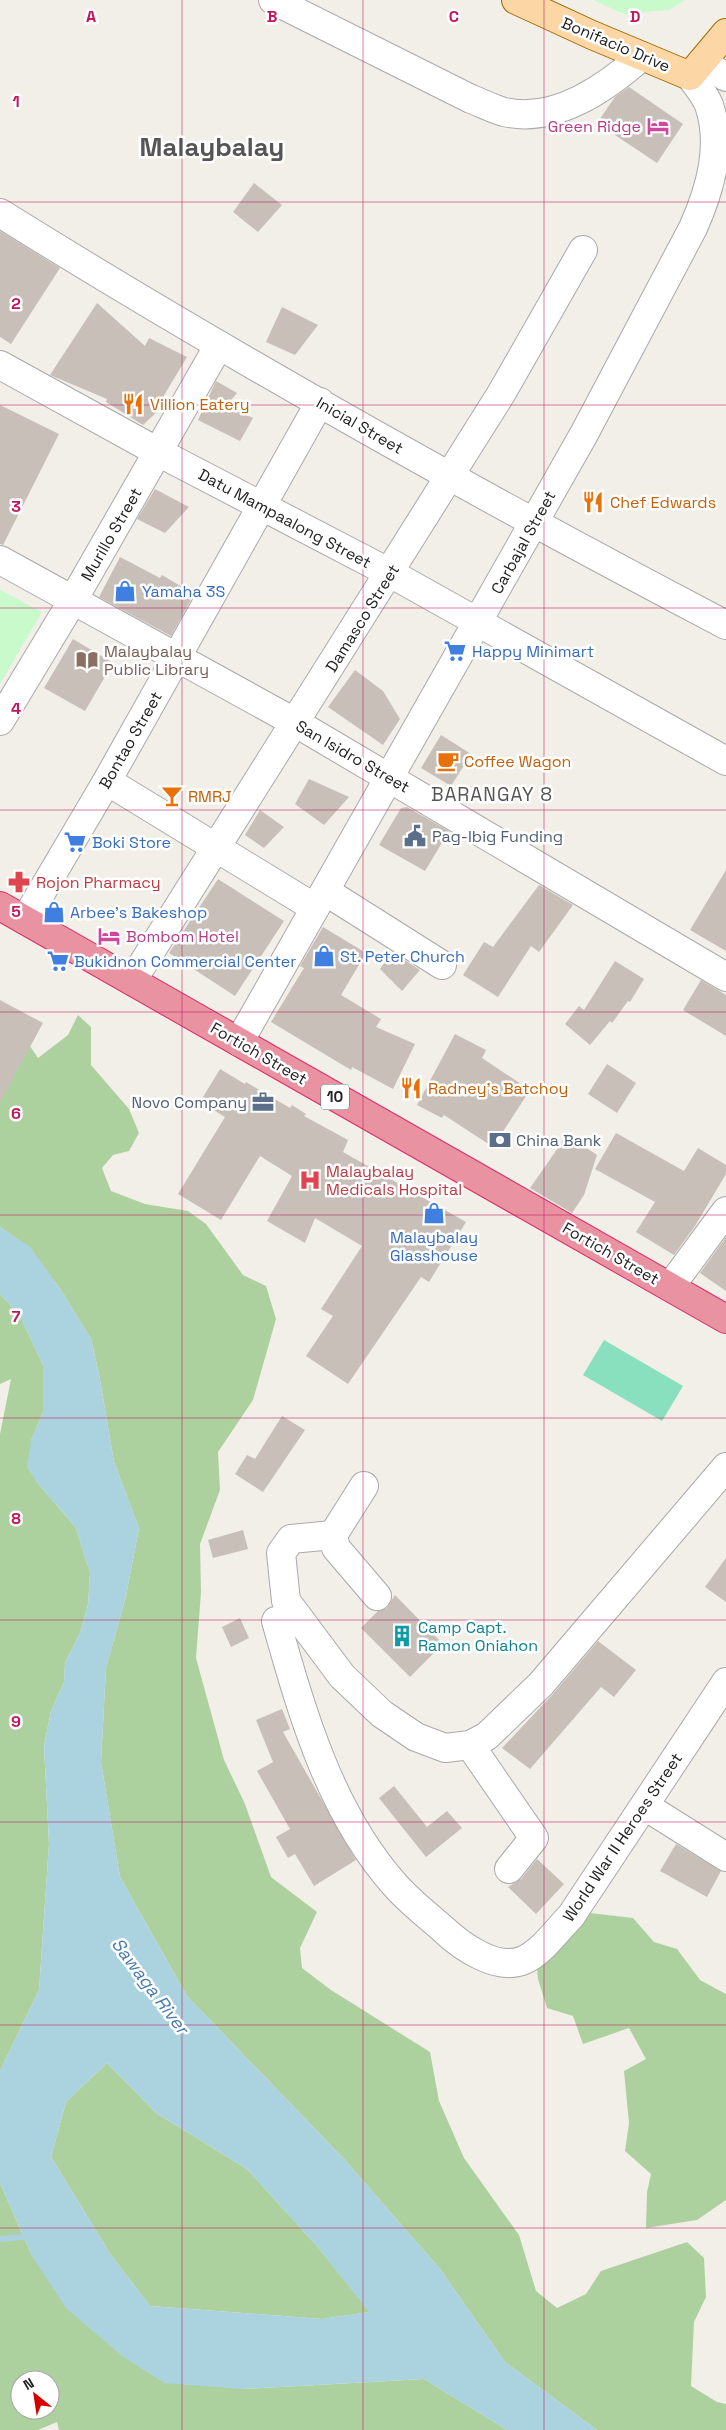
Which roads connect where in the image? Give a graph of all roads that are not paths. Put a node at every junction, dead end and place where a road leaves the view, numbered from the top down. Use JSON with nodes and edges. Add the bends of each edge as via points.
{"nodes":[{"id":1,"x":273,"y":0,"type":"edge"},
{"id":2,"x":516,"y":0,"type":"edge"},
{"id":3,"x":726,"y":33,"type":"edge"},
{"id":4,"x":642,"y":56,"type":"junction"},
{"id":5,"x":696,"y":69,"type":"junction"},
{"id":6,"x":726,"y":77,"type":"edge"},
{"id":7,"x":717,"y":110,"type":"edge"},
{"id":8,"x":0,"y":213,"type":"edge"},
{"id":9,"x":584,"y":250,"type":"dead end"},
{"id":10,"x":220,"y":345,"type":"junction"},
{"id":11,"x":0,"y":366,"type":"edge"},
{"id":12,"x":320,"y":402,"type":"junction"},
{"id":13,"x":158,"y":452,"type":"junction"},
{"id":14,"x":449,"y":476,"type":"junction"},
{"id":15,"x":262,"y":506,"type":"junction"},
{"id":16,"x":534,"y":524,"type":"junction"},
{"id":17,"x":0,"y":560,"type":"edge"},
{"id":18,"x":390,"y":573,"type":"junction"},
{"id":19,"x":73,"y":600,"type":"junction"},
{"id":20,"x":478,"y":623,"type":"junction"},
{"id":21,"x":726,"y":625,"type":"edge"},
{"id":22,"x":177,"y":658,"type":"junction"},
{"id":23,"x":0,"y":721,"type":"edge"},
{"id":24,"x":296,"y":723,"type":"junction"},
{"id":25,"x":726,"y":762,"type":"edge"},
{"id":26,"x":389,"y":778,"type":"junction"},
{"id":27,"x":108,"y":781,"type":"junction"},
{"id":28,"x":216,"y":849,"type":"junction"},
{"id":29,"x":320,"y":899,"type":"junction"},
{"id":30,"x":0,"y":906,"type":"edge"},
{"id":31,"x":25,"y":920,"type":"junction"},
{"id":32,"x":442,"y":965,"type":"dead end"},
{"id":33,"x":726,"y":976,"type":"edge"},
{"id":34,"x":132,"y":981,"type":"junction"},
{"id":35,"x":239,"y":1042,"type":"junction"},
{"id":36,"x":726,"y":1211,"type":"edge"},
{"id":37,"x":670,"y":1287,"type":"junction"},
{"id":38,"x":726,"y":1319,"type":"edge"},
{"id":39,"x":726,"y":1467,"type":"edge"},
{"id":40,"x":364,"y":1486,"type":"dead end"},
{"id":41,"x":333,"y":1535,"type":"junction"},
{"id":42,"x":377,"y":1596,"type":"dead end"},
{"id":43,"x":276,"y":1621,"type":"dead end"},
{"id":44,"x":726,"y":1682,"type":"edge"},
{"id":45,"x":470,"y":1745,"type":"junction"},
{"id":46,"x":645,"y":1806,"type":"junction"},
{"id":47,"x":726,"y":1857,"type":"edge"},
{"id":48,"x":508,"y":1869,"type":"dead end"}],
"edges":[{"from":1,"to":4,"type":"street","via":[[471,99],[504,112],[531,114],[563,108],[598,90]]},
{"from":2,"to":4,"type":"main road","name":"Bonifacio Drive"},
{"from":3,"to":5,"type":"main road"},
{"from":4,"to":5,"type":"main road","name":"Bonifacio Drive"},
{"from":5,"to":6,"type":"street"},
{"from":5,"to":7,"type":"street","name":"Carbajal Street"},
{"from":7,"to":16,"type":"street","name":"Carbajal Street","via":[[714,167],[706,197],[650,311]]},
{"from":8,"to":10,"type":"street","name":"Inicial Street","via":[[137,299]]},
{"from":9,"to":14,"type":"street","name":"Damasco Street","via":[[501,394]]},
{"from":10,"to":12,"type":"street","name":"Inicial Street"},
{"from":10,"to":13,"type":"street","name":"Murillo Street"},
{"from":11,"to":13,"type":"street","name":"Datu Mampaalong Street"},
{"from":12,"to":14,"type":"street","name":"Inicial Street"},
{"from":12,"to":15,"type":"street","name":"Bontao Street"},
{"from":13,"to":15,"type":"street","name":"Datu Mampaalong Street"},
{"from":13,"to":19,"type":"street","name":"Murillo Street"},
{"from":14,"to":16,"type":"street","name":"Inicial Street"},
{"from":14,"to":18,"type":"street","name":"Damasco Street"},
{"from":15,"to":18,"type":"street","name":"Datu Mampaalong Street"},
{"from":15,"to":22,"type":"street","name":"Bontao Street"},
{"from":16,"to":20,"type":"street","name":"Carbajal Street"},
{"from":16,"to":21,"type":"street","name":"Inicial Street"},
{"from":17,"to":19,"type":"street","name":"San Isidro Street"},
{"from":18,"to":20,"type":"street","name":"Datu Mampaalong Street"},
{"from":18,"to":24,"type":"street","name":"Damasco Street"},
{"from":19,"to":22,"type":"street","name":"San Isidro Street"},
{"from":19,"to":23,"type":"street","name":"Murillo Street"},
{"from":20,"to":25,"type":"street","name":"Datu Mampaalong Street"},
{"from":20,"to":26,"type":"street","name":"Carbajal Street"},
{"from":22,"to":24,"type":"street","name":"San Isidro Street"},
{"from":22,"to":27,"type":"street","name":"Bontao Street"},
{"from":24,"to":26,"type":"street","name":"San Isidro Street"},
{"from":24,"to":28,"type":"street","name":"Damasco Street"},
{"from":26,"to":29,"type":"street","name":"Carbajal Street"},
{"from":26,"to":33,"type":"street","name":"San Isidro Street"},
{"from":27,"to":28,"type":"street"},
{"from":27,"to":31,"type":"street","name":"Bontao Street"},
{"from":28,"to":29,"type":"street"},
{"from":28,"to":34,"type":"street","name":"Damasco Street"},
{"from":29,"to":32,"type":"street"},
{"from":29,"to":35,"type":"street","name":"Carbajal Street"},
{"from":30,"to":31,"type":"highway","name":"Fortich Street","number":"10"},
{"from":31,"to":34,"type":"highway","name":"Fortich Street","number":"10"},
{"from":34,"to":35,"type":"highway","name":"Fortich Street","number":"10"},
{"from":35,"to":37,"type":"highway","name":"Fortich Street","number":"10"},
{"from":36,"to":37,"type":"street"},
{"from":37,"to":38,"type":"highway","name":"Fortich Street","number":"10"},
{"from":39,"to":45,"type":"street","via":[[541,1684],[487,1736]]},
{"from":40,"to":41,"type":"street"},
{"from":41,"to":42,"type":"street","via":[[336,1548]]},
{"from":41,"to":45,"type":"street","via":[[291,1539],[281,1553],[286,1602],[342,1676],[382,1714],[416,1738],[445,1748]]},
{"from":43,"to":46,"type":"street","name":"World War II Heroes Street","via":[[299,1702],[328,1776],[355,1830],[395,1886],[457,1943],[481,1957],[509,1962],[524,1960],[541,1947],[571,1916]]},
{"from":44,"to":46,"type":"street","name":"World War II Heroes Street"},
{"from":45,"to":48,"type":"street","via":[[534,1838]]},
{"from":46,"to":47,"type":"street"}]}
